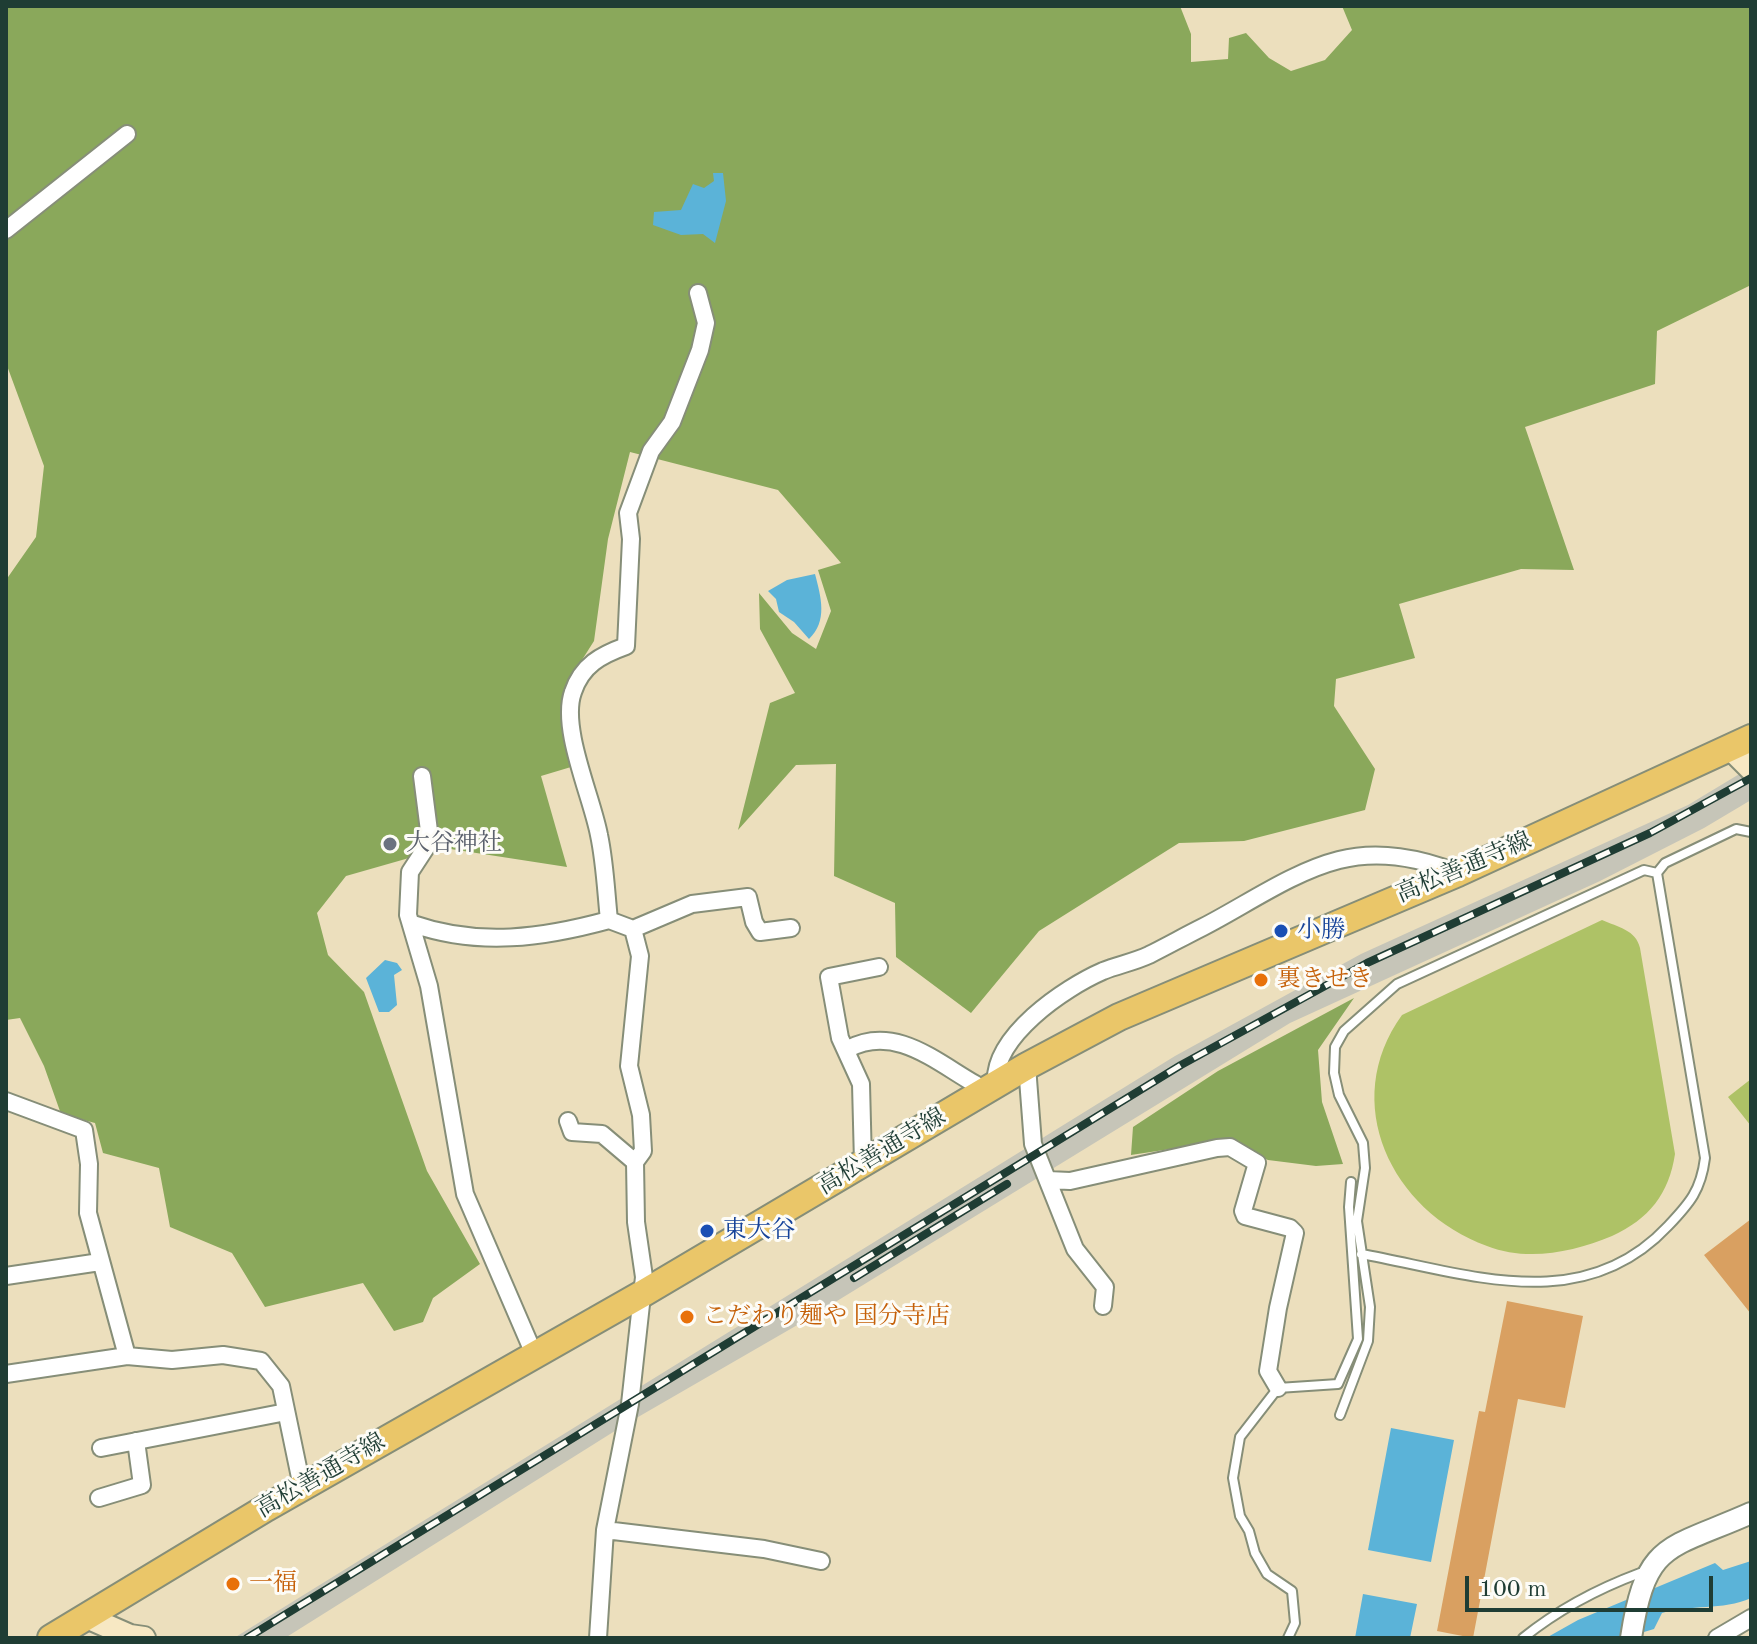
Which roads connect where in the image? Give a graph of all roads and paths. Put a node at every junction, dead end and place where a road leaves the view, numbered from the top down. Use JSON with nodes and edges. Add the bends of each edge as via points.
{"nodes":[{"id":1,"x":127,"y":134,"type":"dead end"},
{"id":2,"x":6,"y":230,"type":"edge"},
{"id":3,"x":698,"y":293,"type":"dead end"},
{"id":4,"x":1740,"y":743,"type":"edge"},
{"id":5,"x":1751,"y":769,"type":"edge"},
{"id":6,"x":422,"y":776,"type":"dead end"},
{"id":7,"x":1751,"y":832,"type":"edge"},
{"id":8,"x":1458,"y":873,"type":"junction"},
{"id":9,"x":1657,"y":873,"type":"junction"},
{"id":10,"x":609,"y":920,"type":"junction"},
{"id":11,"x":413,"y":924,"type":"junction"},
{"id":12,"x":791,"y":928,"type":"dead end"},
{"id":13,"x":633,"y":929,"type":"junction"},
{"id":14,"x":879,"y":967,"type":"dead end"},
{"id":15,"x":848,"y":1049,"type":"junction"},
{"id":16,"x":1027,"y":1066,"type":"junction"},
{"id":17,"x":989,"y":1088,"type":"junction"},
{"id":18,"x":6,"y":1101,"type":"edge"},
{"id":19,"x":568,"y":1121,"type":"dead end"},
{"id":20,"x":635,"y":1162,"type":"junction"},
{"id":21,"x":863,"y":1163,"type":"junction"},
{"id":22,"x":1048,"y":1180,"type":"junction"},
{"id":23,"x":1351,"y":1182,"type":"dead end"},
{"id":24,"x":1361,"y":1254,"type":"junction"},
{"id":25,"x":100,"y":1262,"type":"junction"},
{"id":26,"x":6,"y":1276,"type":"edge"},
{"id":27,"x":642,"y":1294,"type":"junction"},
{"id":28,"x":1103,"y":1306,"type":"dead end"},
{"id":29,"x":1370,"y":1307,"type":"junction"},
{"id":30,"x":1355,"y":1310,"type":"junction"},
{"id":31,"x":534,"y":1354,"type":"junction"},
{"id":32,"x":127,"y":1356,"type":"junction"},
{"id":33,"x":6,"y":1374,"type":"edge"},
{"id":34,"x":1278,"y":1388,"type":"junction"},
{"id":35,"x":286,"y":1412,"type":"junction"},
{"id":36,"x":1340,"y":1415,"type":"dead end"},
{"id":37,"x":136,"y":1441,"type":"junction"},
{"id":38,"x":101,"y":1448,"type":"dead end"},
{"id":39,"x":302,"y":1487,"type":"junction"},
{"id":40,"x":99,"y":1498,"type":"dead end"},
{"id":41,"x":1751,"y":1513,"type":"edge"},
{"id":42,"x":605,"y":1530,"type":"junction"},
{"id":43,"x":821,"y":1561,"type":"dead end"},
{"id":44,"x":1639,"y":1582,"type":"junction"},
{"id":45,"x":89,"y":1618,"type":"junction"},
{"id":46,"x":1751,"y":1618,"type":"edge"},
{"id":47,"x":51,"y":1638,"type":"edge"},
{"id":48,"x":144,"y":1638,"type":"edge"},
{"id":49,"x":598,"y":1638,"type":"edge"},
{"id":50,"x":1288,"y":1638,"type":"edge"},
{"id":51,"x":1523,"y":1638,"type":"edge"},
{"id":52,"x":1631,"y":1638,"type":"edge"},
{"id":53,"x":1717,"y":1638,"type":"edge"}],
"edges":[{"from":1,"to":2,"type":"street"},
{"from":3,"to":10,"type":"street","via":[[706,323],[700,350],[672,422],[651,451],[628,513],[626,646],[602,654],[585,668],[572,693],[572,723],[600,837]]},
{"from":4,"to":5,"type":"main road"},
{"from":4,"to":8,"type":"main road","name":"高松善通寺線"},
{"from":6,"to":11,"type":"street","via":[[429,831],[427,846],[410,872],[408,915]]},
{"from":7,"to":9,"type":"lane","via":[[1736,829],[1665,863]]},
{"from":8,"to":16,"type":"main road","name":"高松善通寺線","via":[[1119,1017]]},
{"from":8,"to":17,"type":"street","via":[[1426,862],[1368,855],[1308,872],[1059,997],[1014,1036]]},
{"from":9,"to":24,"type":"lane","via":[[1644,870],[1397,984],[1344,1031],[1335,1047],[1334,1073],[1363,1143],[1357,1221]]},
{"from":9,"to":24,"type":"lane","via":[[1705,1158],[1702,1183],[1686,1207],[1648,1247],[1612,1269],[1557,1284],[1524,1283]]},
{"from":10,"to":11,"type":"street","via":[[515,939],[439,933]]},
{"from":10,"to":13,"type":"street"},
{"from":11,"to":31,"type":"street","via":[[434,1010],[465,1194]]},
{"from":12,"to":13,"type":"street","via":[[760,932],[748,897],[692,904]]},
{"from":13,"to":20,"type":"street","via":[[640,956],[629,1066],[643,1151]]},
{"from":14,"to":15,"type":"street","via":[[829,977],[834,1016]]},
{"from":15,"to":17,"type":"street","via":[[864,1040],[894,1039]]},
{"from":15,"to":21,"type":"street","via":[[861,1084]]},
{"from":16,"to":17,"type":"main road","name":"高松善通寺線"},
{"from":16,"to":22,"type":"street","via":[[1033,1144]]},
{"from":17,"to":21,"type":"main road","name":"高松善通寺線"},
{"from":18,"to":25,"type":"street","via":[[84,1130],[88,1213]]},
{"from":19,"to":20,"type":"street","via":[[572,1132],[602,1134]]},
{"from":20,"to":27,"type":"street"},
{"from":21,"to":27,"type":"main road","name":"高松善通寺線"},
{"from":22,"to":28,"type":"street","via":[[1075,1249],[1105,1287]]},
{"from":22,"to":34,"type":"street","via":[[1070,1181],[1217,1148],[1230,1147],[1257,1163],[1245,1216],[1295,1233],[1268,1371]]},
{"from":23,"to":30,"type":"lane"},
{"from":24,"to":29,"type":"lane"},
{"from":25,"to":26,"type":"street"},
{"from":25,"to":32,"type":"street"},
{"from":27,"to":31,"type":"main road","name":"高松善通寺線"},
{"from":27,"to":42,"type":"street","via":[[630,1404]]},
{"from":29,"to":30,"type":"lane"},
{"from":29,"to":36,"type":"lane","via":[[1368,1341]]},
{"from":30,"to":34,"type":"lane","via":[[1358,1339],[1338,1384]]},
{"from":31,"to":39,"type":"main road","name":"高松善通寺線"},
{"from":32,"to":33,"type":"street"},
{"from":32,"to":35,"type":"street","via":[[172,1360],[223,1355],[261,1361],[281,1386]]},
{"from":34,"to":50,"type":"lane","via":[[1240,1437],[1233,1478],[1255,1553],[1267,1574],[1292,1591],[1295,1623]]},
{"from":35,"to":37,"type":"street"},
{"from":35,"to":39,"type":"street"},
{"from":37,"to":38,"type":"street"},
{"from":37,"to":40,"type":"street","via":[[142,1485]]},
{"from":39,"to":45,"type":"main road","name":"高松善通寺線"},
{"from":41,"to":44,"type":"street","via":[[1662,1553]]},
{"from":42,"to":43,"type":"street"},
{"from":42,"to":49,"type":"street"},
{"from":44,"to":51,"type":"lane","via":[[1597,1589]]},
{"from":44,"to":52,"type":"street"},
{"from":45,"to":47,"type":"main road","name":"高松善通寺線"},
{"from":45,"to":48,"type":"main road"},
{"from":46,"to":53,"type":"street"}]}
